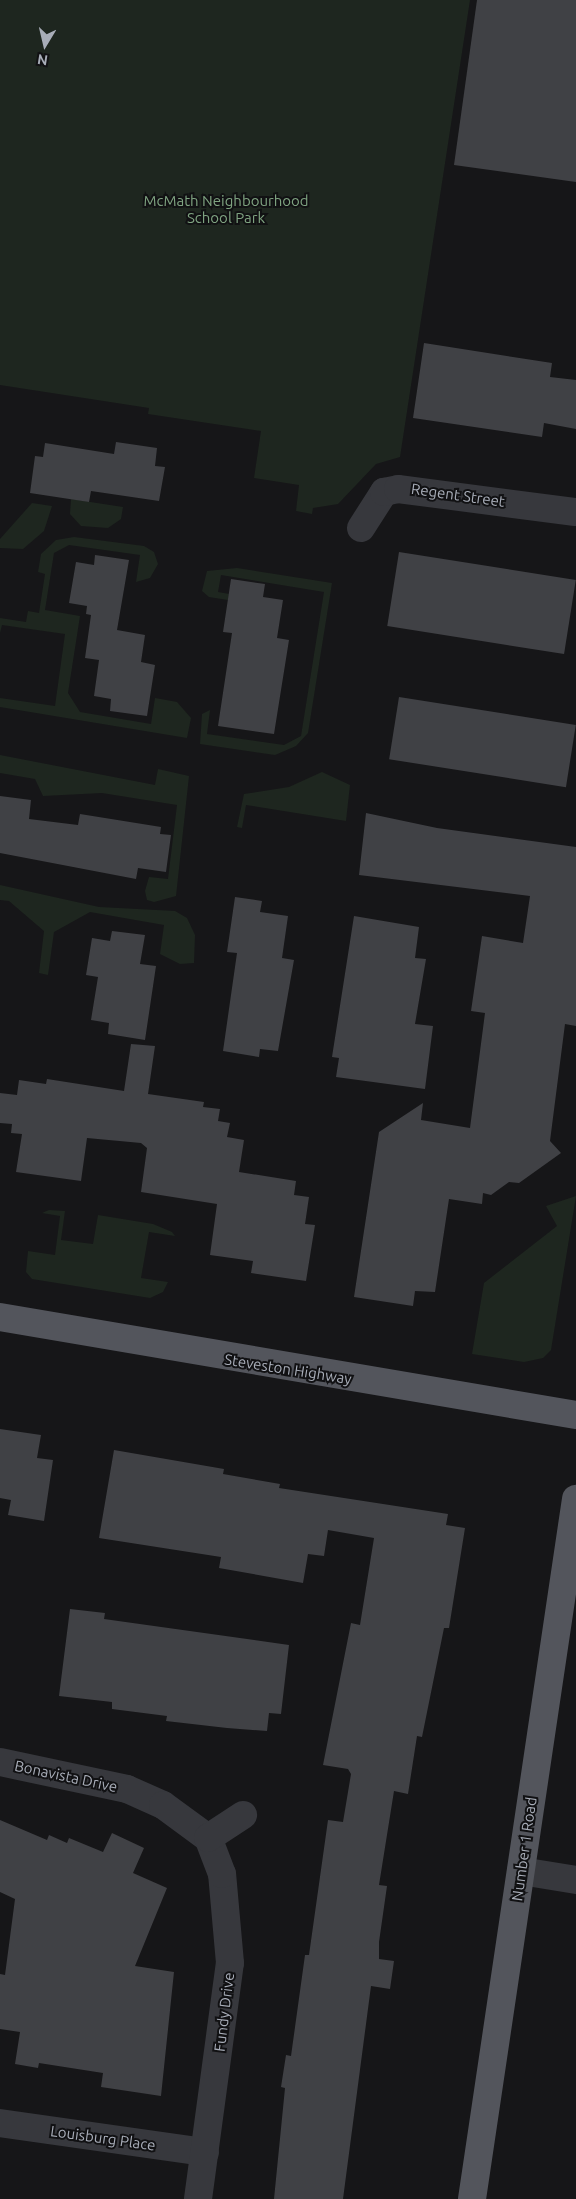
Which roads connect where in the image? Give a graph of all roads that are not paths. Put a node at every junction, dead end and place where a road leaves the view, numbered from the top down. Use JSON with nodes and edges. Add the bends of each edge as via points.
{"nodes":[{"id":1,"x":576,"y":512,"type":"edge"},
{"id":2,"x":361,"y":528,"type":"dead end"},
{"id":3,"x":0,"y":1317,"type":"edge"},
{"id":4,"x":576,"y":1415,"type":"edge"},
{"id":5,"x":576,"y":1499,"type":"edge"},
{"id":6,"x":0,"y":1762,"type":"edge"},
{"id":7,"x":242,"y":1815,"type":"dead end"},
{"id":8,"x":208,"y":1838,"type":"junction"},
{"id":9,"x":521,"y":1871,"type":"junction"},
{"id":10,"x":576,"y":1880,"type":"edge"},
{"id":11,"x":0,"y":2123,"type":"edge"},
{"id":12,"x":205,"y":2152,"type":"junction"},
{"id":13,"x":198,"y":2199,"type":"edge"},
{"id":14,"x":472,"y":2199,"type":"edge"}],
"edges":[{"from":1,"to":2,"type":"street","name":"Regent Street","via":[[412,488],[384,492]]},
{"from":3,"to":4,"type":"main road","name":"Steveston Highway"},
{"from":5,"to":9,"type":"main road","name":"Number 1 Road"},
{"from":6,"to":8,"type":"street","name":"Bonavista Drive","via":[[127,1789],[163,1806]]},
{"from":7,"to":8,"type":"street"},
{"from":8,"to":12,"type":"street","name":"Fundy Drive","via":[[222,1874],[230,1963]]},
{"from":9,"to":10,"type":"street"},
{"from":9,"to":14,"type":"main road","name":"Number 1 Road"},
{"from":11,"to":12,"type":"street","name":"Louisburg Place"},
{"from":12,"to":13,"type":"street","name":"Fundy Drive"}]}
